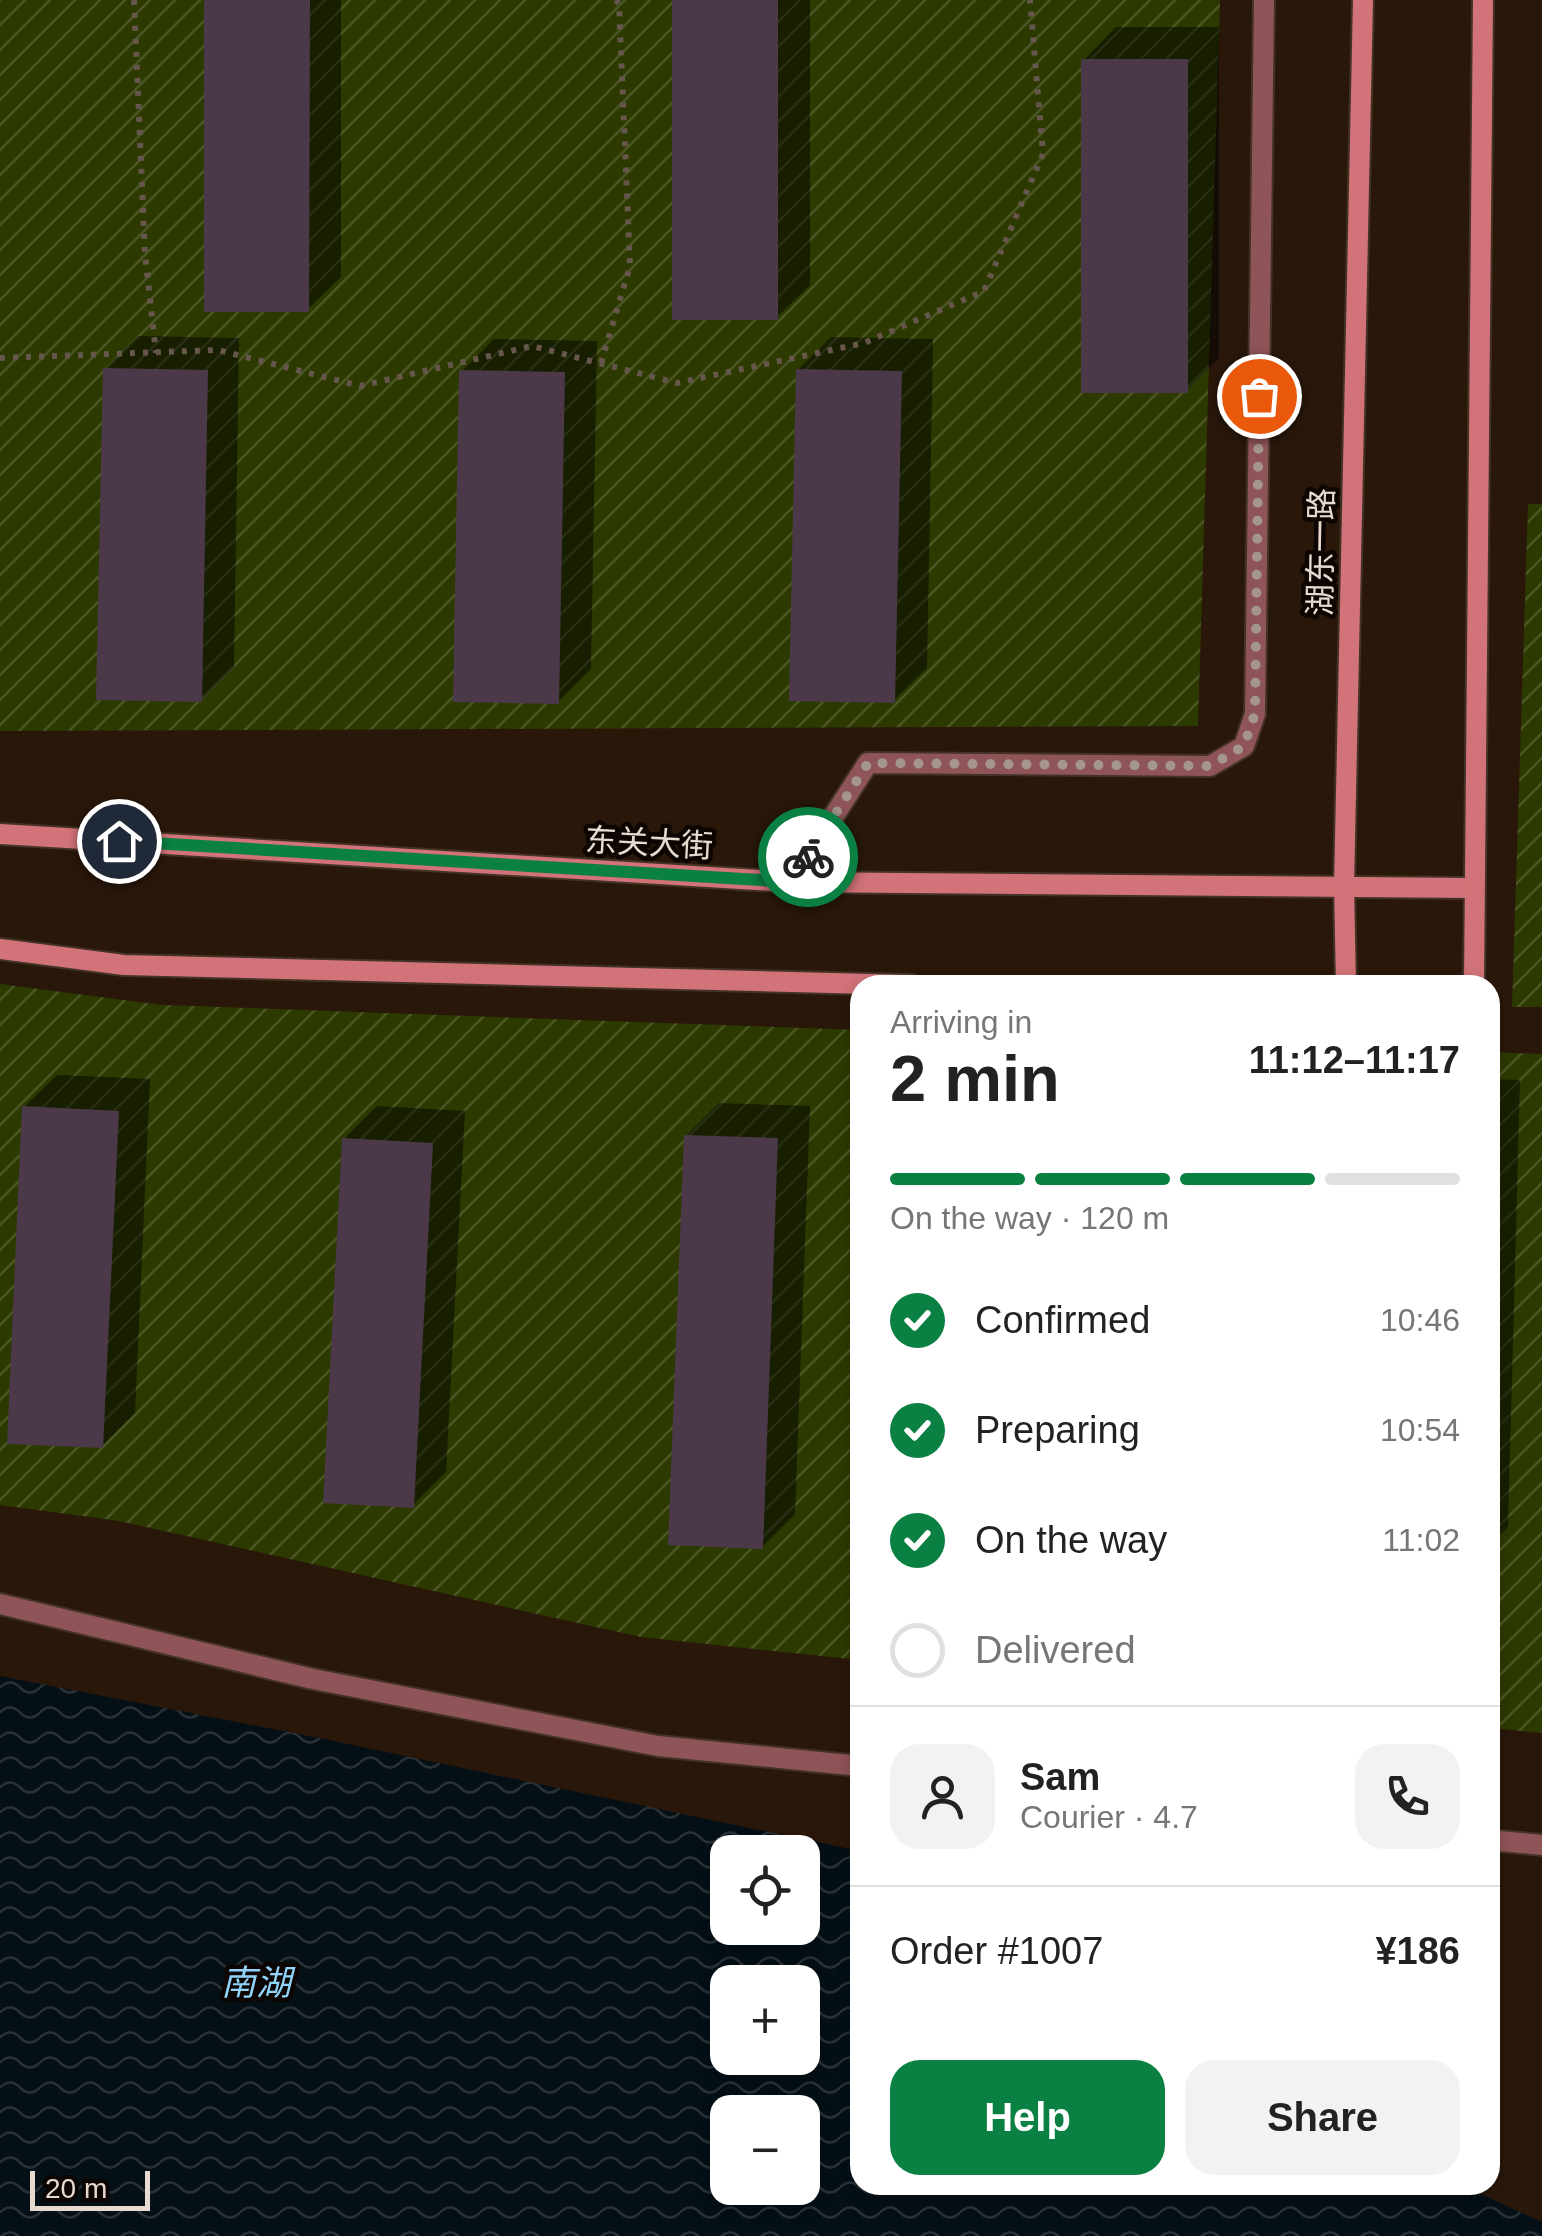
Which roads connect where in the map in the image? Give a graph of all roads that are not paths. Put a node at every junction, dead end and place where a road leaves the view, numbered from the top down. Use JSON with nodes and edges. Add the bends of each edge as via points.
{"nodes":[{"id":1,"x":1264,"y":0,"type":"edge"},
{"id":2,"x":1363,"y":0,"type":"edge"},
{"id":3,"x":1483,"y":0,"type":"edge"},
{"id":4,"x":0,"y":834,"type":"edge"},
{"id":5,"x":791,"y":882,"type":"junction"},
{"id":6,"x":1344,"y":886,"type":"junction"},
{"id":7,"x":1474,"y":888,"type":"junction"},
{"id":8,"x":0,"y":950,"type":"edge"},
{"id":9,"x":1346,"y":975,"type":"edge"},
{"id":10,"x":1474,"y":975,"type":"edge"},
{"id":11,"x":850,"y":983,"type":"edge"},
{"id":12,"x":0,"y":1604,"type":"edge"},
{"id":13,"x":850,"y":1765,"type":"edge"},
{"id":14,"x":1500,"y":1841,"type":"edge"},
{"id":15,"x":1542,"y":1845,"type":"edge"}],
"edges":[{"from":1,"to":5,"type":"street","via":[[1255,714],[1244,746],[1210,766],[868,763]]},
{"from":2,"to":6,"type":"main road","name":"湖东一路"},
{"from":3,"to":7,"type":"main road"},
{"from":4,"to":5,"type":"main road","name":"东关大街"},
{"from":5,"to":6,"type":"main road","name":"东关大街"},
{"from":6,"to":7,"type":"main road","name":"东关大街"},
{"from":6,"to":9,"type":"main road","name":"湖东一路"},
{"from":7,"to":10,"type":"main road"},
{"from":8,"to":11,"type":"main road","via":[[124,965]]},
{"from":12,"to":13,"type":"street","via":[[313,1679],[658,1746]]},
{"from":14,"to":15,"type":"street"}]}
